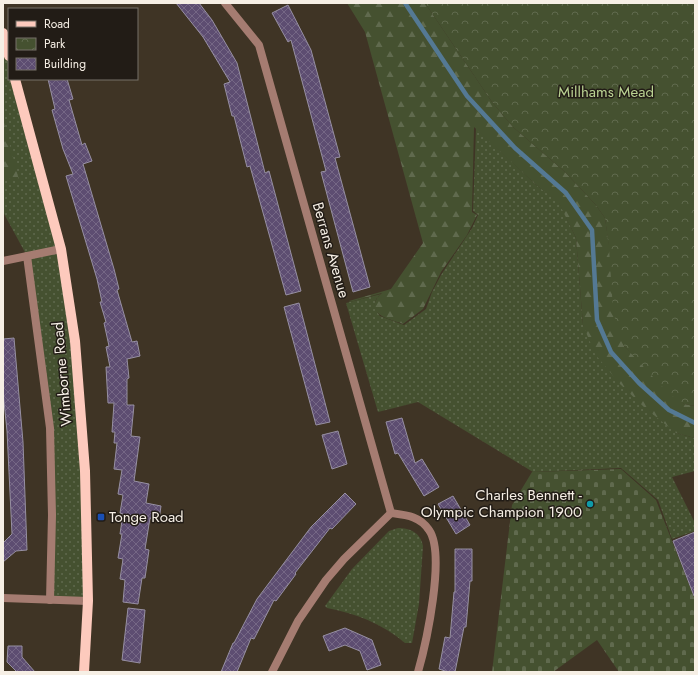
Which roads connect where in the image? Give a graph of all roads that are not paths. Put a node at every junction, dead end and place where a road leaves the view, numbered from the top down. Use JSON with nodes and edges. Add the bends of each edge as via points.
{"nodes":[{"id":1,"x":225,"y":3,"type":"edge"},
{"id":2,"x":3,"y":34,"type":"edge"},
{"id":3,"x":8,"y":52,"type":"edge"},
{"id":4,"x":15,"y":80,"type":"edge"},
{"id":5,"x":61,"y":249,"type":"junction"},
{"id":6,"x":27,"y":256,"type":"junction"},
{"id":7,"x":3,"y":261,"type":"edge"},
{"id":8,"x":391,"y":514,"type":"junction"},
{"id":9,"x":3,"y":598,"type":"edge"},
{"id":10,"x":50,"y":600,"type":"junction"},
{"id":11,"x":88,"y":601,"type":"junction"},
{"id":12,"x":84,"y":672,"type":"edge"},
{"id":13,"x":272,"y":672,"type":"edge"},
{"id":14,"x":418,"y":672,"type":"edge"}],
"edges":[{"from":1,"to":8,"type":"street","name":"Berrans Avenue","via":[[259,45]]},
{"from":2,"to":3,"type":"main road"},
{"from":4,"to":5,"type":"main road","name":"Wimborne Road"},
{"from":5,"to":6,"type":"street"},
{"from":5,"to":11,"type":"main road","name":"Wimborne Road","via":[[75,341],[85,471]]},
{"from":6,"to":7,"type":"street"},
{"from":6,"to":10,"type":"street","name":"Wimborne Road","via":[[50,428]]},
{"from":8,"to":13,"type":"street","via":[[326,580],[298,622]]},
{"from":8,"to":14,"type":"street","via":[[417,518],[433,536],[434,588],[430,620]]},
{"from":9,"to":10,"type":"street"},
{"from":10,"to":11,"type":"street"},
{"from":11,"to":12,"type":"main road","name":"Wimborne Road"}]}
